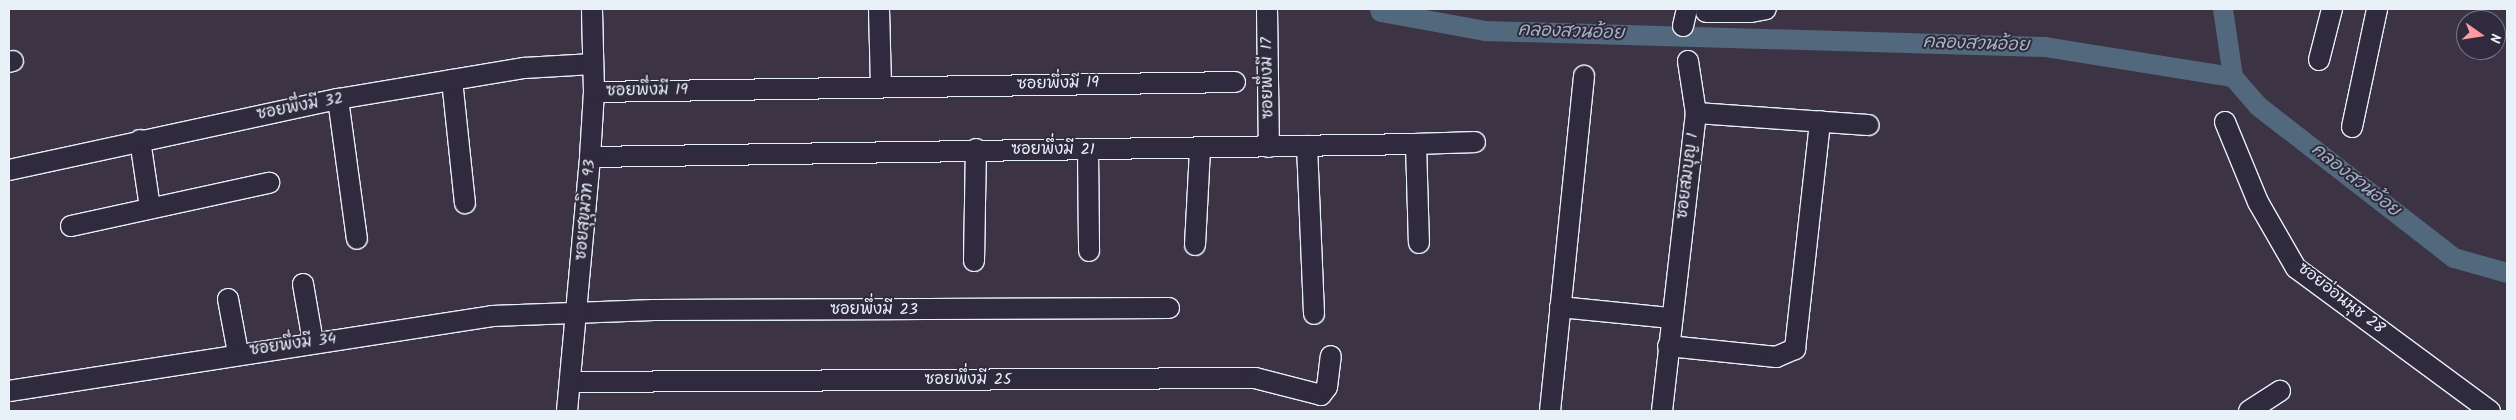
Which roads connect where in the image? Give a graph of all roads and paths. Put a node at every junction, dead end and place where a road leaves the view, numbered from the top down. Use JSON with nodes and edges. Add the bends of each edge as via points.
{"nodes":[{"id":1,"x":592,"y":9,"type":"edge"},
{"id":2,"x":879,"y":9,"type":"edge"},
{"id":3,"x":1267,"y":9,"type":"edge"},
{"id":4,"x":1766,"y":9,"type":"edge"},
{"id":5,"x":2332,"y":9,"type":"edge"},
{"id":6,"x":2377,"y":9,"type":"edge"},
{"id":7,"x":1692,"y":15,"type":"edge"},
{"id":8,"x":2319,"y":60,"type":"dead end"},
{"id":9,"x":1688,"y":61,"type":"dead end"},
{"id":10,"x":594,"y":64,"type":"junction"},
{"id":11,"x":1584,"y":76,"type":"dead end"},
{"id":12,"x":452,"y":80,"type":"junction"},
{"id":13,"x":1235,"y":82,"type":"dead end"},
{"id":14,"x":881,"y":86,"type":"junction"},
{"id":15,"x":594,"y":92,"type":"junction"},
{"id":16,"x":338,"y":100,"type":"junction"},
{"id":17,"x":1696,"y":113,"type":"junction"},
{"id":18,"x":1820,"y":121,"type":"junction"},
{"id":19,"x":2225,"y":122,"type":"dead end"},
{"id":20,"x":1869,"y":125,"type":"dead end"},
{"id":21,"x":2352,"y":127,"type":"dead end"},
{"id":22,"x":140,"y":140,"type":"junction"},
{"id":23,"x":1475,"y":142,"type":"dead end"},
{"id":24,"x":1416,"y":144,"type":"junction"},
{"id":25,"x":1307,"y":146,"type":"junction"},
{"id":26,"x":1269,"y":147,"type":"junction"},
{"id":27,"x":976,"y":149,"type":"junction"},
{"id":28,"x":1200,"y":149,"type":"junction"},
{"id":29,"x":1088,"y":150,"type":"junction"},
{"id":30,"x":590,"y":157,"type":"junction"},
{"id":31,"x":9,"y":170,"type":"edge"},
{"id":32,"x":269,"y":184,"type":"dead end"},
{"id":33,"x":465,"y":203,"type":"dead end"},
{"id":34,"x":150,"y":208,"type":"junction"},
{"id":35,"x":72,"y":226,"type":"dead end"},
{"id":36,"x":357,"y":240,"type":"dead end"},
{"id":37,"x":1419,"y":243,"type":"dead end"},
{"id":38,"x":1195,"y":245,"type":"dead end"},
{"id":39,"x":1089,"y":251,"type":"dead end"},
{"id":40,"x":974,"y":261,"type":"dead end"},
{"id":41,"x":303,"y":284,"type":"dead end"},
{"id":42,"x":228,"y":298,"type":"dead end"},
{"id":43,"x":1560,"y":307,"type":"junction"},
{"id":44,"x":1169,"y":308,"type":"dead end"},
{"id":45,"x":578,"y":312,"type":"junction"},
{"id":46,"x":1314,"y":314,"type":"dead end"},
{"id":47,"x":1671,"y":318,"type":"junction"},
{"id":48,"x":313,"y":342,"type":"junction"},
{"id":49,"x":1668,"y":346,"type":"junction"},
{"id":50,"x":238,"y":353,"type":"junction"},
{"id":51,"x":1331,"y":356,"type":"dead end"},
{"id":52,"x":571,"y":382,"type":"junction"},
{"id":53,"x":9,"y":391,"type":"edge"},
{"id":54,"x":2280,"y":391,"type":"dead end"},
{"id":55,"x":567,"y":411,"type":"edge"},
{"id":56,"x":1550,"y":411,"type":"edge"},
{"id":57,"x":1662,"y":411,"type":"edge"},
{"id":58,"x":2250,"y":411,"type":"edge"},
{"id":59,"x":2490,"y":411,"type":"edge"}],
"edges":[{"from":1,"to":10,"type":"street","name":"ซอยสุขุมวิท 93"},
{"from":2,"to":14,"type":"street"},
{"from":3,"to":26,"type":"street","name":"ซอยพึ่งมี 17"},
{"from":4,"to":7,"type":"street"},
{"from":5,"to":8,"type":"street"},
{"from":6,"to":21,"type":"street"},
{"from":9,"to":17,"type":"street"},
{"from":10,"to":12,"type":"street","name":"ซอยพึ่งมี 32","via":[[524,68]]},
{"from":10,"to":15,"type":"street","name":"ซอยสุขุมวิท 93"},
{"from":11,"to":43,"type":"street"},
{"from":12,"to":16,"type":"street","name":"ซอยพึ่งมี 32"},
{"from":12,"to":33,"type":"street"},
{"from":13,"to":14,"type":"street","name":"ซอยพึ่งมี 19"},
{"from":14,"to":15,"type":"street","name":"ซอยพึ่งมี 19"},
{"from":15,"to":30,"type":"street","name":"ซอยสุขุมวิท 93"},
{"from":16,"to":22,"type":"street","name":"ซอยพึ่งมี 32"},
{"from":16,"to":36,"type":"street"},
{"from":17,"to":18,"type":"street","name":"ซอยสมบุญ 1"},
{"from":17,"to":47,"type":"street","name":"ซอยสมบุญ 1"},
{"from":18,"to":20,"type":"street","name":"ซอยสมบุญ 1"},
{"from":18,"to":49,"type":"street","via":[[1795,349],[1776,357]]},
{"from":19,"to":59,"type":"street","name":"ซอยอ่อนนุช 28","via":[[2258,202],[2296,268]]},
{"from":22,"to":31,"type":"street","name":"ซอยพึ่งมี 32"},
{"from":22,"to":34,"type":"street"},
{"from":23,"to":24,"type":"street","name":"ซอยพึ่งมี 21"},
{"from":24,"to":25,"type":"street","name":"ซอยพึ่งมี 21"},
{"from":24,"to":37,"type":"street"},
{"from":25,"to":26,"type":"street","name":"ซอยพึ่งมี 21"},
{"from":25,"to":46,"type":"street"},
{"from":26,"to":28,"type":"street","name":"ซอยพึ่งมี 21"},
{"from":27,"to":29,"type":"street","name":"ซอยพึ่งมี 21"},
{"from":27,"to":30,"type":"street","name":"ซอยพึ่งมี 21"},
{"from":27,"to":40,"type":"street"},
{"from":28,"to":29,"type":"street","name":"ซอยพึ่งมี 21"},
{"from":28,"to":38,"type":"street"},
{"from":29,"to":39,"type":"street"},
{"from":30,"to":45,"type":"street","name":"ซอยสุขุมวิท 93"},
{"from":32,"to":34,"type":"street"},
{"from":34,"to":35,"type":"street"},
{"from":41,"to":48,"type":"street"},
{"from":42,"to":50,"type":"street"},
{"from":43,"to":47,"type":"street"},
{"from":43,"to":56,"type":"street"},
{"from":44,"to":45,"type":"street","name":"ซอยพึ่งมี 23"},
{"from":45,"to":48,"type":"street","name":"ซอยพึ่งมี 34","via":[[467,318]]},
{"from":45,"to":52,"type":"street","name":"ซอยสุขุมวิท 93"},
{"from":47,"to":49,"type":"street","name":"ซอยสมบุญ 1"},
{"from":48,"to":50,"type":"street","name":"ซอยพึ่งมี 34"},
{"from":49,"to":57,"type":"street","name":"ซอยสมบุญ 1"},
{"from":50,"to":53,"type":"street","name":"ซอยพึ่งมี 34"},
{"from":51,"to":52,"type":"street","name":"ซอยพึ่งมี 25","via":[[1327,387],[1321,395],[1255,378]]},
{"from":52,"to":55,"type":"street","name":"ซอยสุขุมวิท 93"},
{"from":54,"to":58,"type":"street"}]}
